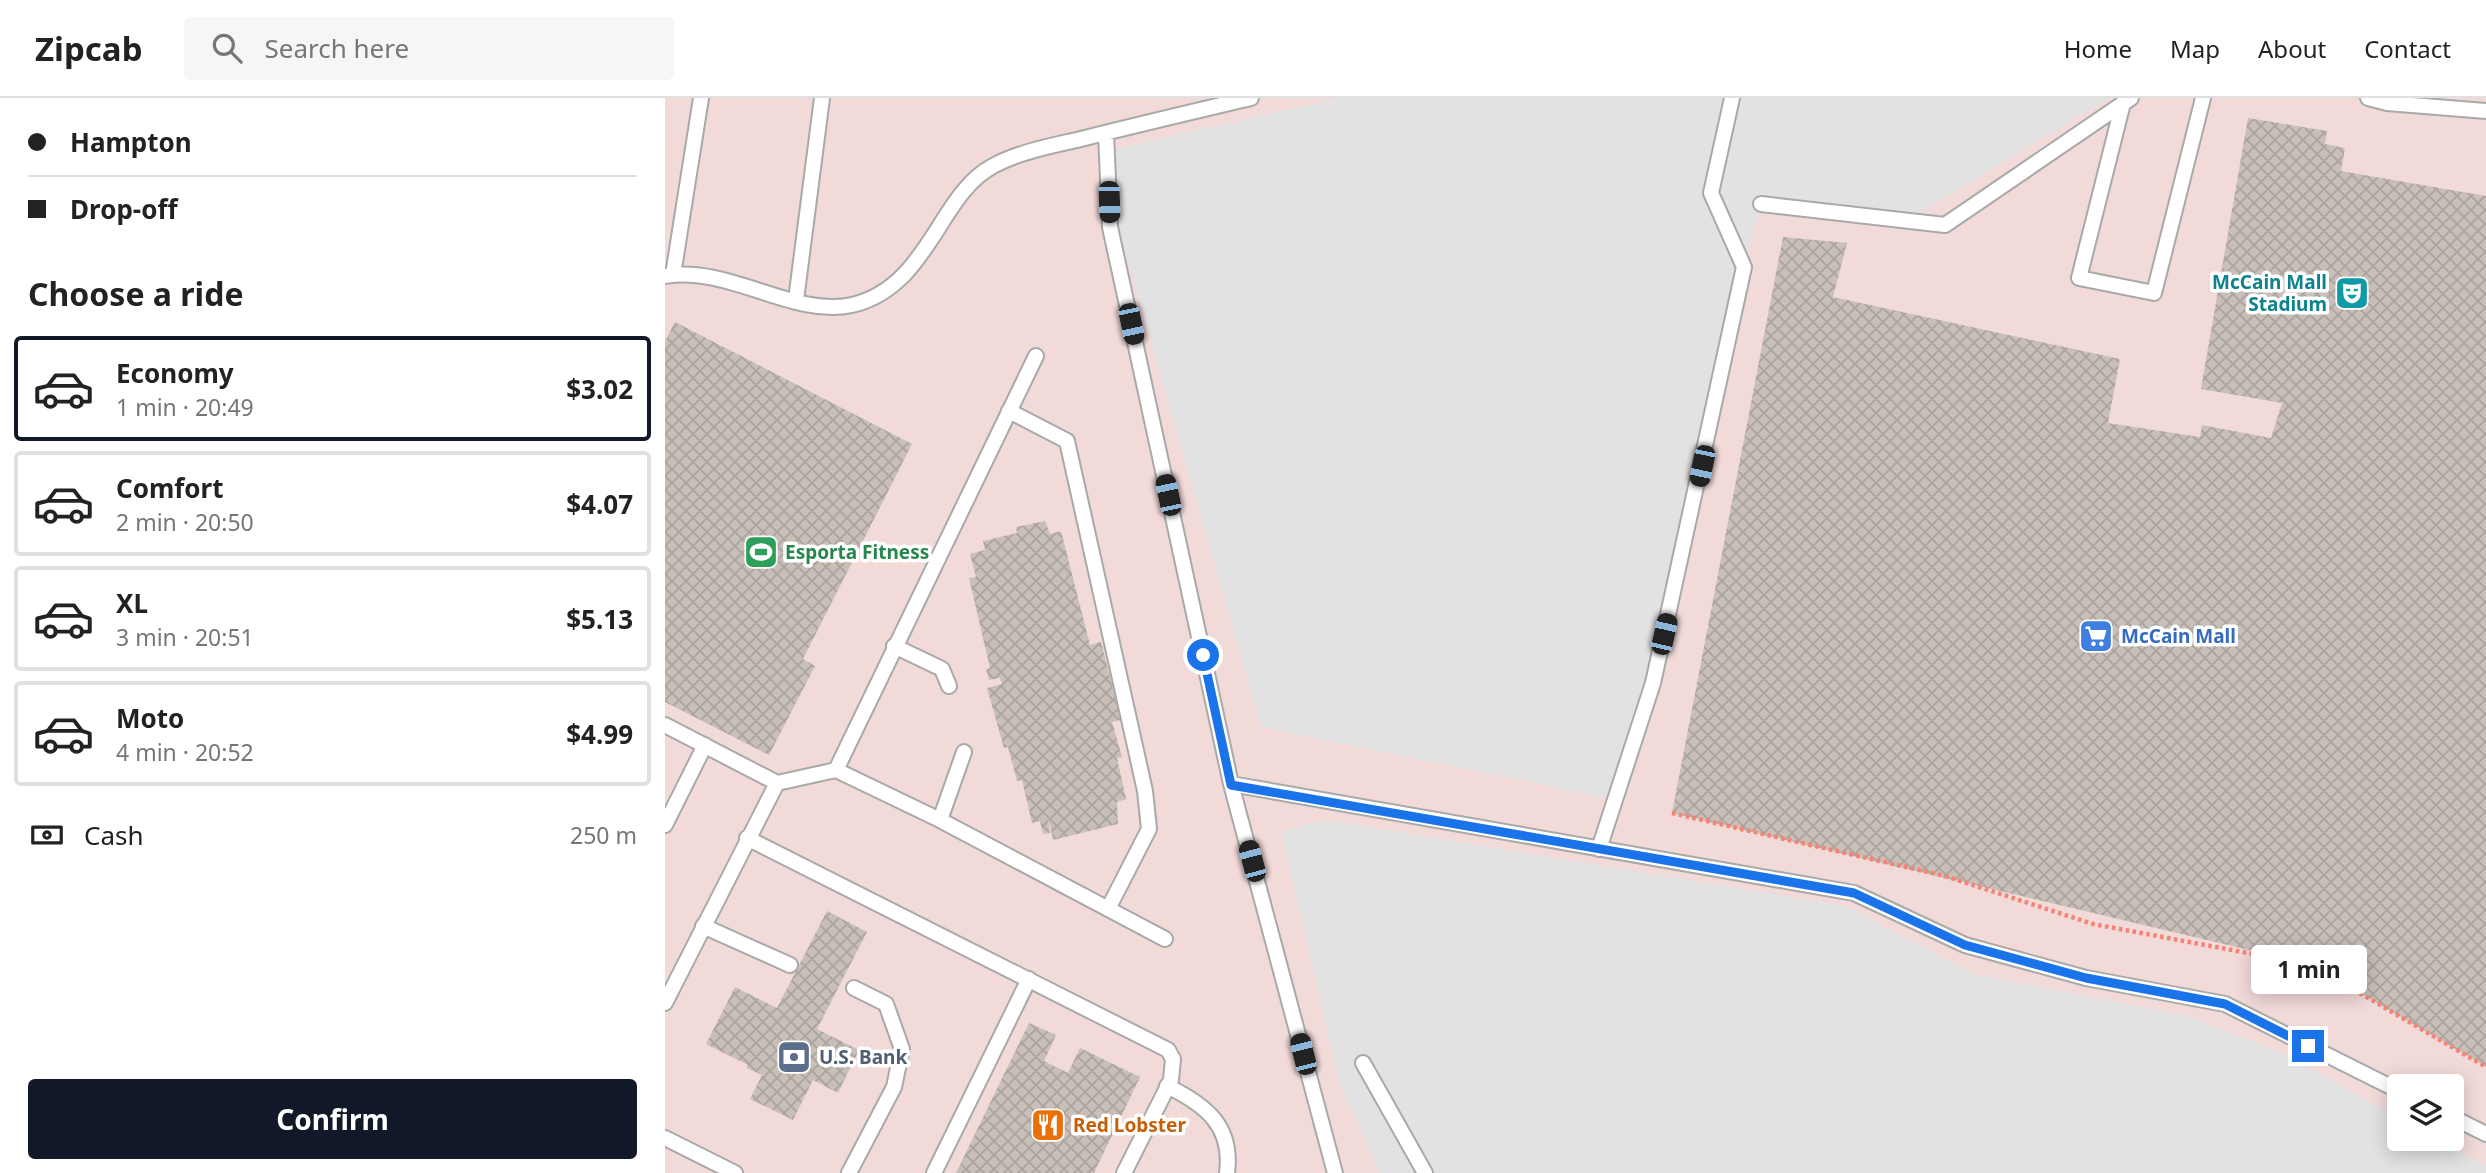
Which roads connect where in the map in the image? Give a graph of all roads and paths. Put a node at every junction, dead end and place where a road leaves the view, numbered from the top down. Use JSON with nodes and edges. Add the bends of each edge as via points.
{"nodes":[{"id":1,"x":701,"y":98,"type":"edge"},
{"id":2,"x":822,"y":98,"type":"edge"},
{"id":3,"x":1251,"y":98,"type":"edge"},
{"id":4,"x":1732,"y":98,"type":"edge"},
{"id":5,"x":2203,"y":98,"type":"edge"},
{"id":6,"x":2368,"y":98,"type":"edge"},
{"id":7,"x":2127,"y":101,"type":"edge"},
{"id":8,"x":2486,"y":111,"type":"edge"},
{"id":9,"x":1106,"y":133,"type":"junction"},
{"id":10,"x":1761,"y":204,"type":"dead end"},
{"id":11,"x":669,"y":275,"type":"edge"},
{"id":12,"x":796,"y":300,"type":"junction"},
{"id":13,"x":1036,"y":356,"type":"dead end"},
{"id":14,"x":1009,"y":411,"type":"junction"},
{"id":15,"x":894,"y":646,"type":"junction"},
{"id":16,"x":949,"y":686,"type":"dead end"},
{"id":17,"x":665,"y":725,"type":"edge"},
{"id":18,"x":705,"y":746,"type":"junction"},
{"id":19,"x":964,"y":751,"type":"dead end"},
{"id":20,"x":836,"y":770,"type":"junction"},
{"id":21,"x":777,"y":783,"type":"junction"},
{"id":22,"x":1231,"y":785,"type":"junction"},
{"id":23,"x":1672,"y":814,"type":"dead end"},
{"id":24,"x":940,"y":820,"type":"junction"},
{"id":25,"x":665,"y":825,"type":"edge"},
{"id":26,"x":747,"y":838,"type":"junction"},
{"id":27,"x":1599,"y":849,"type":"junction"},
{"id":28,"x":1108,"y":909,"type":"junction"},
{"id":29,"x":703,"y":926,"type":"junction"},
{"id":30,"x":1165,"y":939,"type":"dead end"},
{"id":31,"x":790,"y":965,"type":"dead end"},
{"id":32,"x":1029,"y":979,"type":"junction"},
{"id":33,"x":854,"y":988,"type":"dead end"},
{"id":34,"x":665,"y":1003,"type":"edge"},
{"id":35,"x":1363,"y":1063,"type":"dead end"},
{"id":36,"x":2486,"y":1067,"type":"edge"},
{"id":37,"x":2387,"y":1085,"type":"edge"},
{"id":38,"x":1167,"y":1086,"type":"junction"},
{"id":39,"x":2464,"y":1123,"type":"edge"},
{"id":40,"x":2486,"y":1134,"type":"edge"},
{"id":41,"x":665,"y":1138,"type":"edge"},
{"id":42,"x":735,"y":1173,"type":"edge"},
{"id":43,"x":849,"y":1173,"type":"edge"},
{"id":44,"x":934,"y":1173,"type":"edge"},
{"id":45,"x":1124,"y":1173,"type":"edge"},
{"id":46,"x":1227,"y":1173,"type":"edge"},
{"id":47,"x":1335,"y":1173,"type":"edge"},
{"id":48,"x":1425,"y":1173,"type":"edge"}],
"edges":[{"from":1,"to":11,"type":"lane"},
{"from":2,"to":12,"type":"lane"},
{"from":3,"to":9,"type":"lane"},
{"from":4,"to":27,"type":"lane","via":[[1711,193],[1744,267],[1653,683]]},
{"from":5,"to":7,"type":"lane","via":[[2154,293],[2079,278]]},
{"from":6,"to":8,"type":"lane"},
{"from":7,"to":10,"type":"lane","via":[[1945,225]]},
{"from":9,"to":12,"type":"lane","via":[[994,165],[975,178],[925,252],[883,290],[854,305],[827,308]]},
{"from":9,"to":22,"type":"lane","via":[[1110,227]]},
{"from":11,"to":12,"type":"lane","via":[[712,277]]},
{"from":13,"to":14,"type":"lane"},
{"from":14,"to":15,"type":"lane"},
{"from":14,"to":28,"type":"lane","via":[[1067,441],[1145,791],[1149,829]]},
{"from":15,"to":16,"type":"lane","via":[[942,669]]},
{"from":15,"to":20,"type":"lane"},
{"from":17,"to":18,"type":"lane"},
{"from":18,"to":21,"type":"lane"},
{"from":18,"to":25,"type":"lane"},
{"from":19,"to":24,"type":"lane"},
{"from":20,"to":21,"type":"lane"},
{"from":20,"to":24,"type":"lane"},
{"from":21,"to":26,"type":"lane"},
{"from":22,"to":27,"type":"lane"},
{"from":22,"to":47,"type":"lane"},
{"from":23,"to":36,"type":"path","via":[[1945,876],[2093,924],[2312,965]]},
{"from":24,"to":28,"type":"lane"},
{"from":26,"to":29,"type":"lane"},
{"from":26,"to":32,"type":"lane"},
{"from":27,"to":37,"type":"lane","via":[[1854,893],[1965,945],[2086,978],[2225,1004]]},
{"from":28,"to":30,"type":"lane"},
{"from":29,"to":31,"type":"lane"},
{"from":29,"to":34,"type":"lane"},
{"from":32,"to":38,"type":"lane","via":[[1168,1050],[1174,1069]]},
{"from":32,"to":44,"type":"lane"},
{"from":33,"to":43,"type":"lane","via":[[886,1004],[902,1049],[894,1087]]},
{"from":35,"to":48,"type":"lane"},
{"from":38,"to":45,"type":"lane"},
{"from":38,"to":46,"type":"lane","via":[[1198,1101],[1220,1127],[1229,1155]]},
{"from":39,"to":40,"type":"lane"},
{"from":41,"to":42,"type":"lane"}]}
